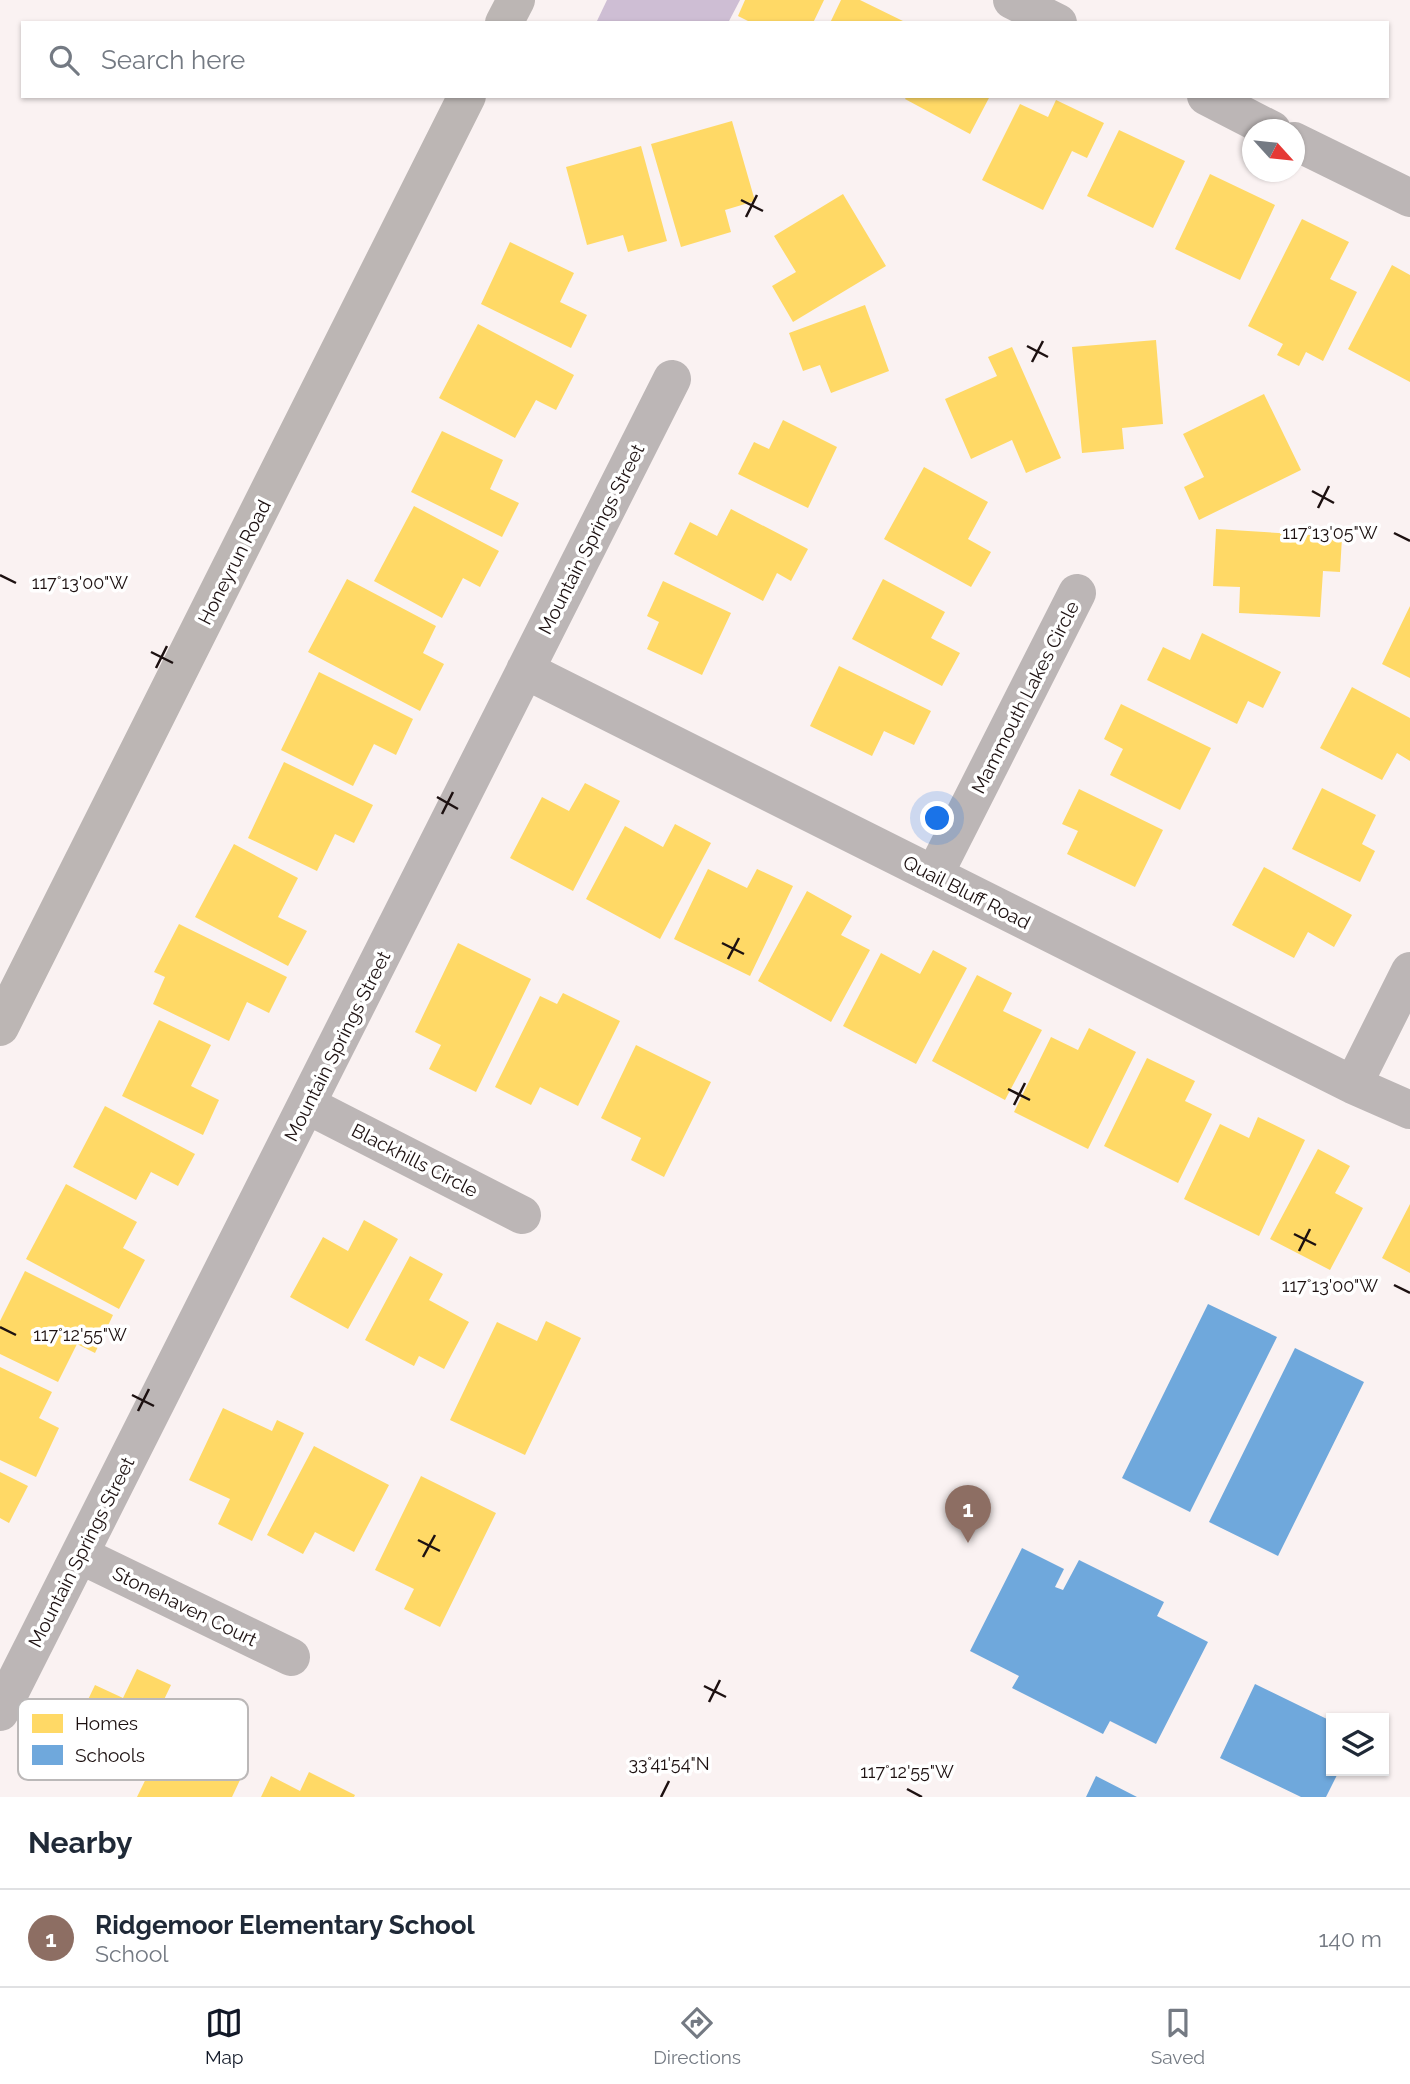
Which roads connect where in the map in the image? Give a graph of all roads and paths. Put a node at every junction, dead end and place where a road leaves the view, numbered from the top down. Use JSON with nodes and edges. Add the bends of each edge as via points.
{"nodes":[{"id":1,"x":516,"y":0,"type":"edge"},
{"id":2,"x":1012,"y":0,"type":"edge"},
{"id":3,"x":505,"y":21,"type":"edge"},
{"id":4,"x":1054,"y":21,"type":"edge"},
{"id":5,"x":466,"y":98,"type":"edge"},
{"id":6,"x":1210,"y":98,"type":"edge"},
{"id":7,"x":1251,"y":119,"type":"edge"},
{"id":8,"x":1305,"y":146,"type":"edge"},
{"id":9,"x":1410,"y":198,"type":"edge"},
{"id":10,"x":672,"y":379,"type":"dead end"},
{"id":11,"x":1077,"y":593,"type":"dead end"},
{"id":12,"x":525,"y":670,"type":"junction"},
{"id":13,"x":934,"y":875,"type":"junction"},
{"id":14,"x":1410,"y":971,"type":"edge"},
{"id":15,"x":0,"y":1027,"type":"edge"},
{"id":16,"x":1353,"y":1086,"type":"junction"},
{"id":17,"x":307,"y":1105,"type":"junction"},
{"id":18,"x":1410,"y":1110,"type":"edge"},
{"id":19,"x":522,"y":1215,"type":"dead end"},
{"id":20,"x":79,"y":1555,"type":"junction"},
{"id":21,"x":291,"y":1657,"type":"dead end"},
{"id":22,"x":0,"y":1712,"type":"edge"}],
"edges":[{"from":1,"to":3,"type":"street"},
{"from":2,"to":4,"type":"street"},
{"from":5,"to":15,"type":"street","name":"Honeyrun Road"},
{"from":6,"to":7,"type":"street"},
{"from":8,"to":9,"type":"street"},
{"from":10,"to":12,"type":"street","name":"Mountain Springs Street"},
{"from":11,"to":13,"type":"street","name":"Mammouth Lakes Circle"},
{"from":12,"to":13,"type":"street","name":"Quail Bluff Road"},
{"from":12,"to":17,"type":"street","name":"Mountain Springs Street"},
{"from":13,"to":16,"type":"street","name":"Quail Bluff Road"},
{"from":14,"to":16,"type":"street"},
{"from":16,"to":18,"type":"street","name":"Quail Bluff Road"},
{"from":17,"to":19,"type":"street","name":"Blackhills Circle"},
{"from":17,"to":20,"type":"street","name":"Mountain Springs Street"},
{"from":20,"to":21,"type":"street","name":"Stonehaven Court"},
{"from":20,"to":22,"type":"street","name":"Mountain Springs Street"}]}
